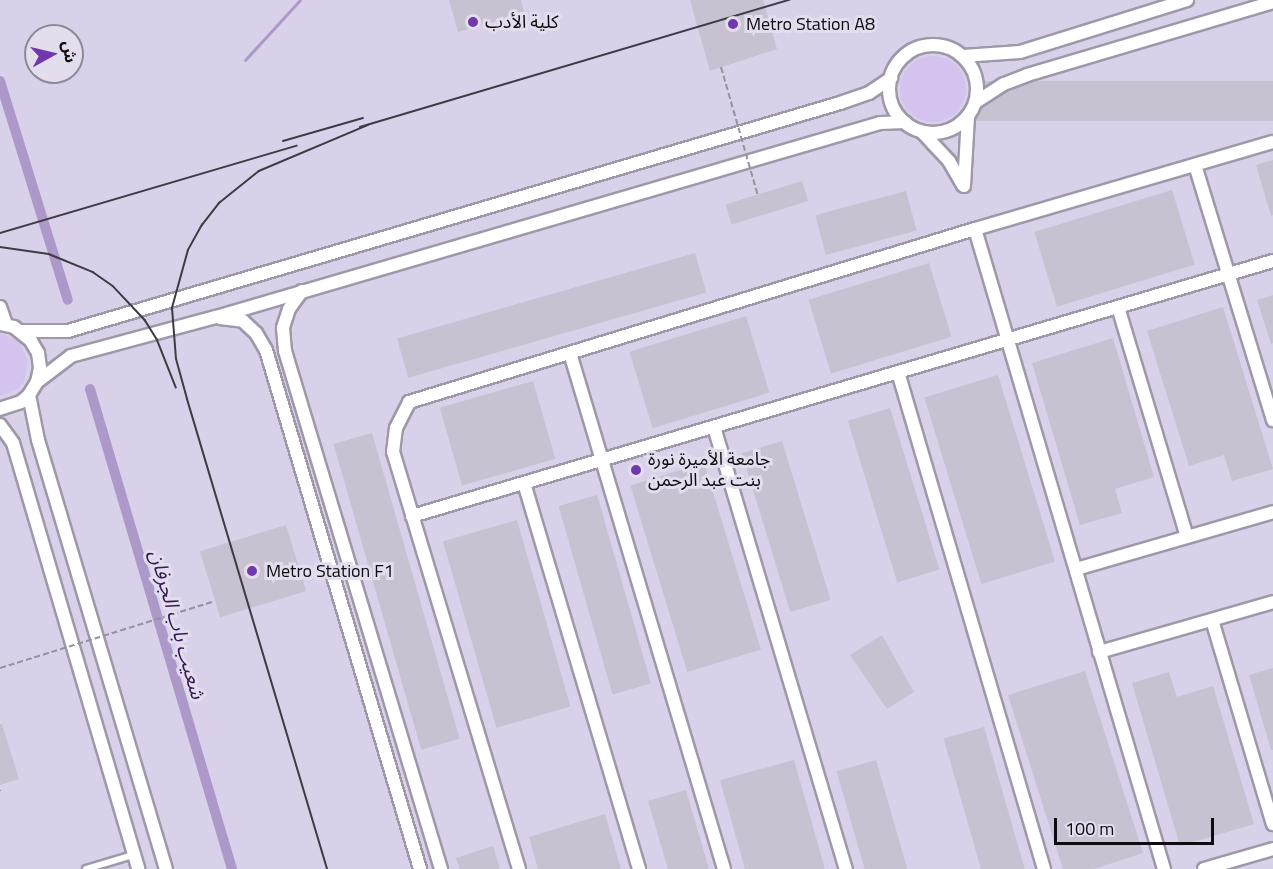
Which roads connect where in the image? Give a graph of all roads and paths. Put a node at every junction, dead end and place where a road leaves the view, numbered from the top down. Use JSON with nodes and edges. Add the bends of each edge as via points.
{"nodes":[{"id":1,"x":1187,"y":0,"type":"edge"},
{"id":2,"x":1273,"y":2,"type":"edge"},
{"id":3,"x":963,"y":56,"type":"junction"},
{"id":4,"x":721,"y":67,"type":"dead end"},
{"id":5,"x":891,"y":78,"type":"junction"},
{"id":6,"x":975,"y":102,"type":"junction"},
{"id":7,"x":968,"y":116,"type":"junction"},
{"id":8,"x":904,"y":122,"type":"junction"},
{"id":9,"x":922,"y":132,"type":"junction"},
{"id":10,"x":1273,"y":142,"type":"edge"},
{"id":11,"x":1195,"y":165,"type":"junction"},
{"id":12,"x":758,"y":196,"type":"dead end"},
{"id":13,"x":975,"y":229,"type":"junction"},
{"id":14,"x":1273,"y":261,"type":"edge"},
{"id":15,"x":1230,"y":274,"type":"junction"},
{"id":16,"x":302,"y":291,"type":"junction"},
{"id":17,"x":0,"y":307,"type":"edge"},
{"id":18,"x":1118,"y":307,"type":"junction"},
{"id":19,"x":216,"y":317,"type":"junction"},
{"id":20,"x":3,"y":324,"type":"edge"},
{"id":21,"x":21,"y":331,"type":"junction"},
{"id":22,"x":1009,"y":339,"type":"junction"},
{"id":23,"x":570,"y":353,"type":"junction"},
{"id":24,"x":898,"y":372,"type":"junction"},
{"id":25,"x":37,"y":382,"type":"junction"},
{"id":26,"x":29,"y":395,"type":"junction"},
{"id":27,"x":0,"y":409,"type":"edge"},
{"id":28,"x":1273,"y":420,"type":"edge"},
{"id":29,"x":0,"y":425,"type":"edge"},
{"id":30,"x":714,"y":427,"type":"junction"},
{"id":31,"x":602,"y":460,"type":"junction"},
{"id":32,"x":524,"y":483,"type":"junction"},
{"id":33,"x":1273,"y":512,"type":"edge"},
{"id":34,"x":412,"y":516,"type":"junction"},
{"id":35,"x":1187,"y":537,"type":"junction"},
{"id":36,"x":1076,"y":569,"type":"junction"},
{"id":37,"x":212,"y":602,"type":"dead end"},
{"id":38,"x":1273,"y":602,"type":"edge"},
{"id":39,"x":1212,"y":620,"type":"junction"},
{"id":40,"x":1099,"y":652,"type":"junction"},
{"id":41,"x":0,"y":668,"type":"edge"},
{"id":42,"x":1273,"y":824,"type":"edge"},
{"id":43,"x":1273,"y":849,"type":"edge"},
{"id":44,"x":134,"y":855,"type":"junction"},
{"id":45,"x":86,"y":869,"type":"edge"},
{"id":46,"x":138,"y":869,"type":"edge"},
{"id":47,"x":166,"y":869,"type":"edge"},
{"id":48,"x":420,"y":869,"type":"edge"},
{"id":49,"x":441,"y":869,"type":"edge"},
{"id":50,"x":519,"y":869,"type":"edge"},
{"id":51,"x":639,"y":869,"type":"edge"},
{"id":52,"x":724,"y":869,"type":"edge"},
{"id":53,"x":846,"y":869,"type":"edge"},
{"id":54,"x":1044,"y":869,"type":"edge"},
{"id":55,"x":1164,"y":869,"type":"edge"},
{"id":56,"x":1204,"y":869,"type":"edge"}],
"edges":[{"from":1,"to":3,"type":"street","via":[[1020,52]]},
{"from":2,"to":6,"type":"street","via":[[1027,75]]},
{"from":3,"to":5,"type":"street","via":[[939,45],[921,47],[904,56]]},
{"from":3,"to":6,"type":"street","via":[[976,77]]},
{"from":4,"to":12,"type":"path","bridge":true},
{"from":5,"to":8,"type":"street","via":[[891,102]]},
{"from":5,"to":21,"type":"street","via":[[869,93],[840,103],[68,332]]},
{"from":6,"to":7,"type":"street"},
{"from":7,"to":9,"type":"street","via":[[948,131]]},
{"from":7,"to":9,"type":"street","via":[[964,186],[949,161]]},
{"from":8,"to":9,"type":"street"},
{"from":8,"to":16,"type":"street","via":[[880,123]]},
{"from":10,"to":11,"type":"street"},
{"from":11,"to":13,"type":"street"},
{"from":11,"to":15,"type":"street"},
{"from":13,"to":22,"type":"street"},
{"from":13,"to":23,"type":"street"},
{"from":14,"to":15,"type":"street"},
{"from":15,"to":18,"type":"street"},
{"from":15,"to":28,"type":"street"},
{"from":16,"to":19,"type":"street"},
{"from":16,"to":49,"type":"street","via":[[289,309],[283,328],[285,351]]},
{"from":17,"to":20,"type":"street"},
{"from":18,"to":22,"type":"street"},
{"from":18,"to":35,"type":"street"},
{"from":19,"to":25,"type":"street","via":[[70,356]]},
{"from":19,"to":48,"type":"street","via":[[243,321],[266,350]]},
{"from":20,"to":21,"type":"street"},
{"from":21,"to":25,"type":"street","via":[[38,353]]},
{"from":22,"to":24,"type":"street"},
{"from":22,"to":36,"type":"street"},
{"from":23,"to":31,"type":"street"},
{"from":23,"to":34,"type":"street","via":[[409,402],[396,428],[393,452]]},
{"from":24,"to":30,"type":"street"},
{"from":24,"to":54,"type":"street"},
{"from":25,"to":26,"type":"street"},
{"from":26,"to":27,"type":"street"},
{"from":26,"to":47,"type":"street","via":[[38,440]]},
{"from":29,"to":44,"type":"street","via":[[14,443]]},
{"from":30,"to":31,"type":"street"},
{"from":30,"to":53,"type":"street"},
{"from":31,"to":32,"type":"street"},
{"from":31,"to":52,"type":"street"},
{"from":32,"to":34,"type":"street"},
{"from":32,"to":51,"type":"street"},
{"from":33,"to":35,"type":"street"},
{"from":34,"to":50,"type":"street"},
{"from":35,"to":36,"type":"street"},
{"from":36,"to":40,"type":"street"},
{"from":37,"to":41,"type":"path","bridge":true},
{"from":38,"to":39,"type":"street"},
{"from":39,"to":40,"type":"street"},
{"from":39,"to":42,"type":"street"},
{"from":40,"to":55,"type":"street"},
{"from":43,"to":56,"type":"street"},
{"from":44,"to":45,"type":"lane"},
{"from":44,"to":46,"type":"street"}]}
